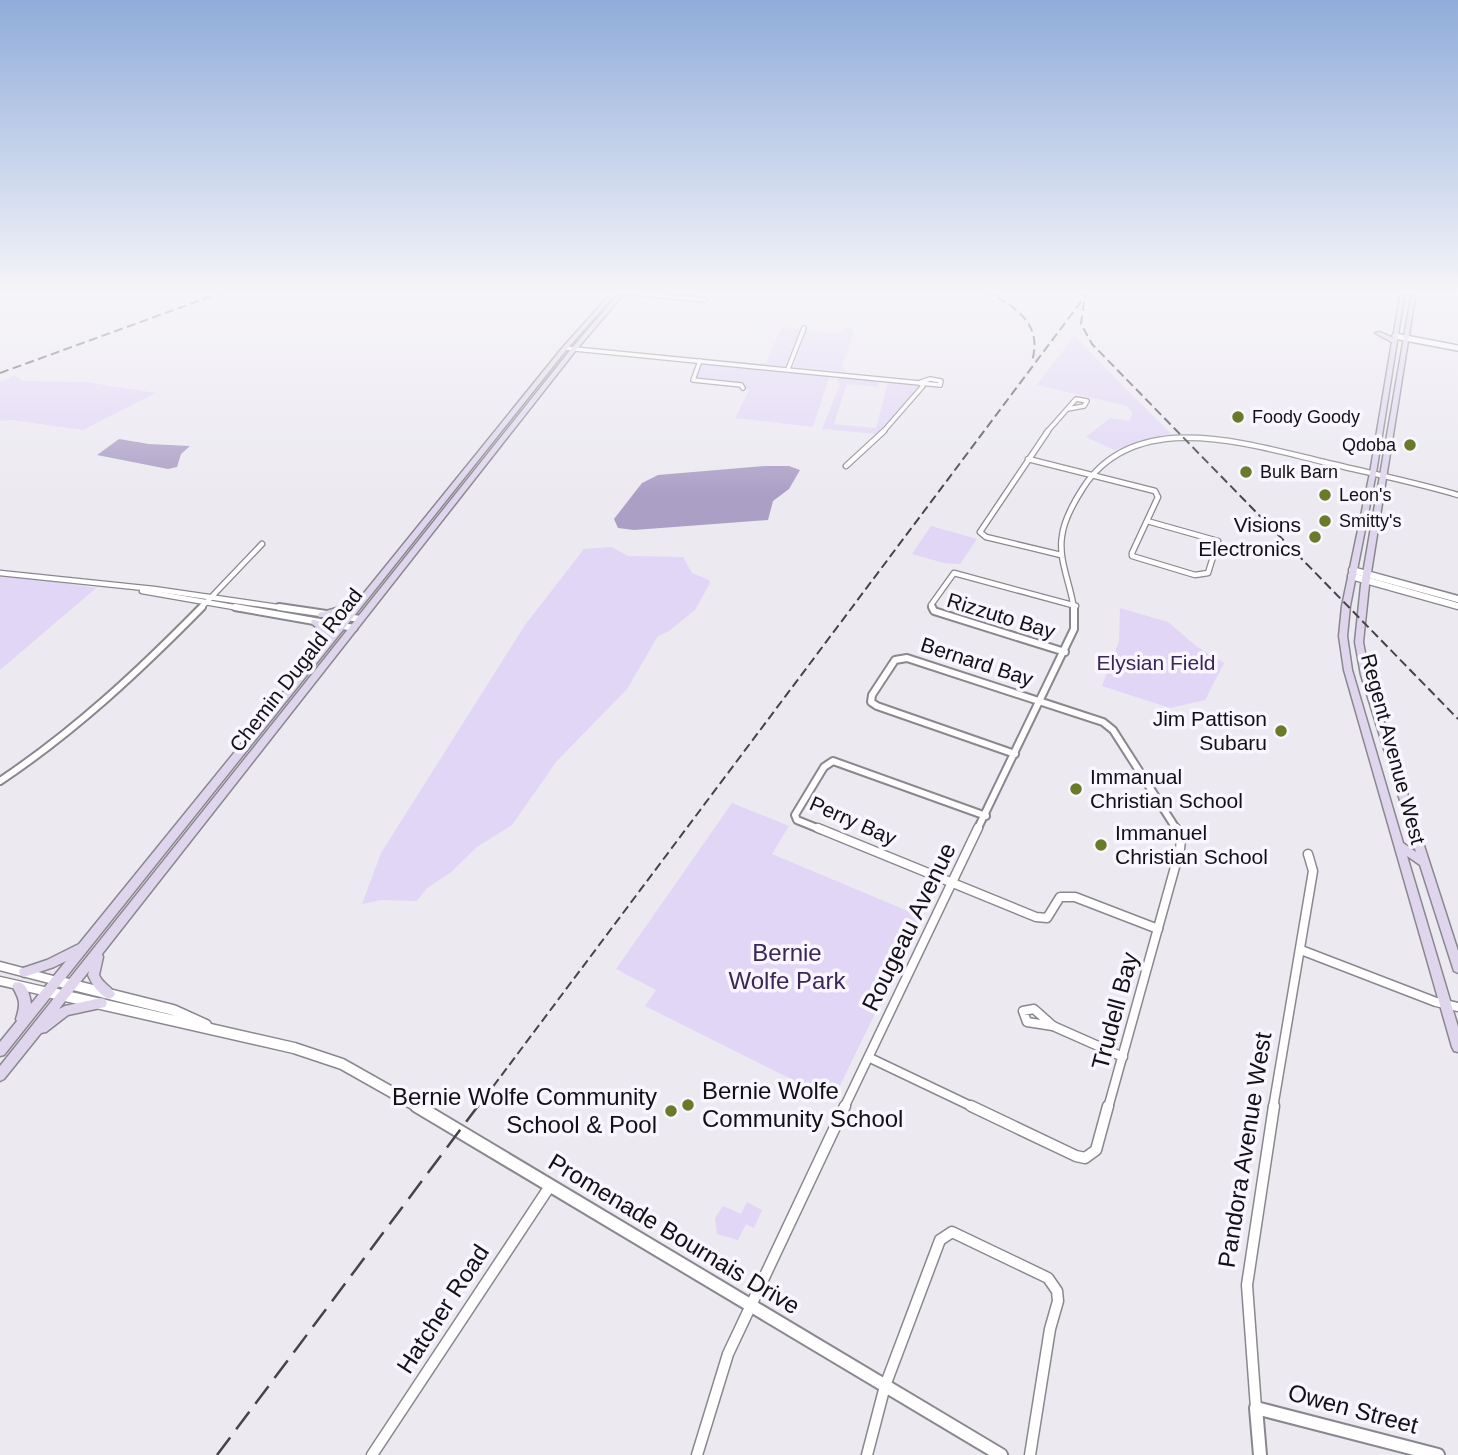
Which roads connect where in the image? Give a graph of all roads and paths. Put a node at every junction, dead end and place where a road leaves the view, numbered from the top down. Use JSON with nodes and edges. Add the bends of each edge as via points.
{"nodes":[{"id":1,"x":560,"y":359,"type":"edge"},
{"id":2,"x":560,"y":359,"type":"edge"},
{"id":3,"x":688,"y":359,"type":"edge"},
{"id":4,"x":792,"y":359,"type":"edge"},
{"id":5,"x":1391,"y":359,"type":"edge"},
{"id":6,"x":1404,"y":359,"type":"edge"},
{"id":7,"x":700,"y":360,"type":"junction"},
{"id":8,"x":788,"y":369,"type":"junction"},
{"id":9,"x":693,"y":380,"type":"junction"},
{"id":10,"x":691,"y":387,"type":"dead end"},
{"id":11,"x":743,"y":388,"type":"dead end"},
{"id":12,"x":1385,"y":396,"type":"junction"},
{"id":13,"x":1396,"y":403,"type":"junction"},
{"id":14,"x":1068,"y":409,"type":"dead end"},
{"id":15,"x":1382,"y":420,"type":"junction"},
{"id":16,"x":1391,"y":428,"type":"junction"},
{"id":17,"x":1379,"y":435,"type":"junction"},
{"id":18,"x":1389,"y":440,"type":"junction"},
{"id":19,"x":1028,"y":458,"type":"junction"},
{"id":20,"x":846,"y":466,"type":"dead end"},
{"id":21,"x":1092,"y":475,"type":"junction"},
{"id":22,"x":1373,"y":475,"type":"junction"},
{"id":23,"x":1382,"y":477,"type":"junction"},
{"id":24,"x":1458,"y":496,"type":"edge"},
{"id":25,"x":1147,"y":521,"type":"junction"},
{"id":26,"x":262,"y":544,"type":"dead end"},
{"id":27,"x":1062,"y":555,"type":"junction"},
{"id":28,"x":0,"y":573,"type":"edge"},
{"id":29,"x":1352,"y":573,"type":"junction"},
{"id":30,"x":1366,"y":577,"type":"junction"},
{"id":31,"x":137,"y":589,"type":"junction"},
{"id":32,"x":368,"y":593,"type":"junction"},
{"id":33,"x":210,"y":597,"type":"junction"},
{"id":34,"x":1458,"y":599,"type":"edge"},
{"id":35,"x":204,"y":603,"type":"junction"},
{"id":36,"x":1076,"y":606,"type":"junction"},
{"id":37,"x":1458,"y":606,"type":"edge"},
{"id":38,"x":322,"y":614,"type":"junction"},
{"id":39,"x":315,"y":622,"type":"junction"},
{"id":40,"x":354,"y":622,"type":"junction"},
{"id":41,"x":342,"y":626,"type":"junction"},
{"id":42,"x":328,"y":643,"type":"junction"},
{"id":43,"x":1065,"y":652,"type":"junction"},
{"id":44,"x":1041,"y":701,"type":"junction"},
{"id":45,"x":1362,"y":718,"type":"junction"},
{"id":46,"x":1379,"y":720,"type":"junction"},
{"id":47,"x":1015,"y":754,"type":"junction"},
{"id":48,"x":0,"y":781,"type":"edge"},
{"id":49,"x":986,"y":816,"type":"junction"},
{"id":50,"x":1399,"y":845,"type":"junction"},
{"id":51,"x":1308,"y":854,"type":"dead end"},
{"id":52,"x":1424,"y":862,"type":"junction"},
{"id":53,"x":954,"y":883,"type":"junction"},
{"id":54,"x":1158,"y":929,"type":"junction"},
{"id":55,"x":84,"y":946,"type":"junction"},
{"id":56,"x":103,"y":946,"type":"junction"},
{"id":57,"x":1301,"y":950,"type":"junction"},
{"id":58,"x":0,"y":966,"type":"edge"},
{"id":59,"x":1458,"y":968,"type":"edge"},
{"id":60,"x":24,"y":972,"type":"junction"},
{"id":61,"x":0,"y":981,"type":"edge"},
{"id":62,"x":57,"y":981,"type":"junction"},
{"id":63,"x":71,"y":985,"type":"junction"},
{"id":64,"x":18,"y":986,"type":"junction"},
{"id":65,"x":48,"y":992,"type":"junction"},
{"id":66,"x":62,"y":996,"type":"junction"},
{"id":67,"x":105,"y":999,"type":"junction"},
{"id":68,"x":1445,"y":1004,"type":"junction"},
{"id":69,"x":1458,"y":1007,"type":"edge"},
{"id":70,"x":1053,"y":1026,"type":"dead end"},
{"id":71,"x":19,"y":1028,"type":"junction"},
{"id":72,"x":27,"y":1040,"type":"junction"},
{"id":73,"x":1458,"y":1047,"type":"edge"},
{"id":74,"x":0,"y":1051,"type":"edge"},
{"id":75,"x":1123,"y":1057,"type":"junction"},
{"id":76,"x":870,"y":1058,"type":"junction"},
{"id":77,"x":0,"y":1075,"type":"edge"},
{"id":78,"x":550,"y":1186,"type":"junction"},
{"id":79,"x":749,"y":1306,"type":"junction"},
{"id":80,"x":885,"y":1386,"type":"junction"},
{"id":81,"x":1256,"y":1408,"type":"junction"},
{"id":82,"x":373,"y":1455,"type":"edge"},
{"id":83,"x":697,"y":1455,"type":"edge"},
{"id":84,"x":867,"y":1455,"type":"edge"},
{"id":85,"x":1001,"y":1455,"type":"edge"},
{"id":86,"x":1030,"y":1455,"type":"edge"},
{"id":87,"x":1260,"y":1455,"type":"edge"},
{"id":88,"x":1438,"y":1455,"type":"edge"}],
"edges":[{"from":1,"to":32,"type":"main road","name":"Chemin Dugald Road"},
{"from":2,"to":40,"type":"main road","name":"Chemin Dugald Road"},
{"from":3,"to":7,"type":"street"},
{"from":4,"to":8,"type":"street"},
{"from":5,"to":12,"type":"main road","name":"Regent Avenue West"},
{"from":6,"to":13,"type":"main road","name":"Regent Avenue West"},
{"from":7,"to":8,"type":"street"},
{"from":7,"to":9,"type":"street"},
{"from":8,"to":20,"type":"street","via":[[923,386]]},
{"from":9,"to":10,"type":"street"},
{"from":9,"to":11,"type":"street"},
{"from":12,"to":13,"type":"main road"},
{"from":12,"to":15,"type":"main road","name":"Regent Avenue West"},
{"from":13,"to":16,"type":"main road","name":"Regent Avenue West"},
{"from":14,"to":19,"type":"street"},
{"from":15,"to":16,"type":"main road"},
{"from":15,"to":17,"type":"main road","name":"Regent Avenue West"},
{"from":16,"to":17,"type":"main road"},
{"from":16,"to":18,"type":"main road","name":"Regent Avenue West"},
{"from":17,"to":18,"type":"main road"},
{"from":17,"to":22,"type":"main road","name":"Regent Avenue West"},
{"from":18,"to":23,"type":"main road","name":"Regent Avenue West"},
{"from":19,"to":21,"type":"street"},
{"from":19,"to":27,"type":"street","via":[[980,532]]},
{"from":21,"to":22,"type":"street","name":"Rougeau Avenue","via":[[1110,458],[1146,444],[1186,442],[1229,445]]},
{"from":21,"to":25,"type":"street","via":[[1155,491],[1158,496]]},
{"from":21,"to":27,"type":"street","name":"Rougeau Avenue","via":[[1064,524]]},
{"from":22,"to":23,"type":"street","name":"Rougeau Avenue"},
{"from":22,"to":29,"type":"main road","name":"Regent Avenue West"},
{"from":23,"to":24,"type":"street","name":"Rougeau Avenue"},
{"from":23,"to":30,"type":"main road","name":"Regent Avenue West"},
{"from":25,"to":25,"type":"street","via":[[1218,541],[1208,573],[1195,575],[1132,556]]},
{"from":26,"to":33,"type":"street"},
{"from":27,"to":36,"type":"street","name":"Rougeau Avenue"},
{"from":28,"to":31,"type":"street"},
{"from":29,"to":30,"type":"street"},
{"from":29,"to":45,"type":"main road","name":"Regent Avenue West","via":[[1343,636]]},
{"from":30,"to":34,"type":"street"},
{"from":30,"to":37,"type":"street"},
{"from":30,"to":46,"type":"main road","name":"Regent Avenue West","via":[[1359,642]]},
{"from":31,"to":33,"type":"street"},
{"from":31,"to":35,"type":"street"},
{"from":32,"to":38,"type":"main road","via":[[343,609]]},
{"from":32,"to":40,"type":"main road","name":"Chemin Dugald Road"},
{"from":33,"to":35,"type":"street"},
{"from":33,"to":38,"type":"street"},
{"from":35,"to":39,"type":"street"},
{"from":35,"to":48,"type":"street","via":[[98,709],[36,759]]},
{"from":36,"to":43,"type":"street","name":"Rougeau Avenue"},
{"from":36,"to":43,"type":"street","name":"Rizzuto Bay","via":[[954,573],[931,605],[934,611]]},
{"from":38,"to":40,"type":"street"},
{"from":39,"to":41,"type":"street"},
{"from":39,"to":42,"type":"main road","via":[[327,631]]},
{"from":40,"to":41,"type":"main road","name":"Chemin Dugald Road"},
{"from":40,"to":56,"type":"main road","name":"Chemin Dugald Road"},
{"from":41,"to":42,"type":"main road","name":"Chemin Dugald Road"},
{"from":42,"to":55,"type":"main road","name":"Chemin Dugald Road"},
{"from":43,"to":44,"type":"street","name":"Rougeau Avenue"},
{"from":44,"to":47,"type":"street","name":"Rougeau Avenue"},
{"from":44,"to":47,"type":"street","name":"Bernard Bay","via":[[903,657],[895,660],[872,695],[871,702],[877,706]]},
{"from":44,"to":54,"type":"street","name":"Trudell Bay","via":[[1109,725],[1178,831],[1180,849]]},
{"from":45,"to":46,"type":"main road"},
{"from":45,"to":50,"type":"main road","name":"Regent Avenue West"},
{"from":46,"to":52,"type":"main road","name":"Regent Avenue West"},
{"from":47,"to":49,"type":"street","name":"Rougeau Avenue"},
{"from":49,"to":53,"type":"street","name":"Rougeau Avenue"},
{"from":49,"to":53,"type":"street","name":"Perry Bay","via":[[839,762],[824,767],[796,809],[797,820]]},
{"from":50,"to":52,"type":"main road"},
{"from":50,"to":68,"type":"main road","name":"Regent Avenue West"},
{"from":51,"to":57,"type":"street","name":"Pandora Avenue West","via":[[1313,871]]},
{"from":52,"to":59,"type":"main road","name":"Regent Avenue West"},
{"from":53,"to":54,"type":"street","via":[[1036,917],[1047,918],[1060,897],[1075,897]]},
{"from":53,"to":76,"type":"street","name":"Rougeau Avenue"},
{"from":54,"to":75,"type":"street","name":"Trudell Bay"},
{"from":55,"to":60,"type":"main road"},
{"from":55,"to":62,"type":"main road","name":"Chemin Dugald Road"},
{"from":56,"to":63,"type":"main road","name":"Chemin Dugald Road"},
{"from":56,"to":67,"type":"main road","via":[[93,975]]},
{"from":57,"to":68,"type":"street"},
{"from":57,"to":81,"type":"street","name":"Pandora Avenue West","via":[[1247,1285]]},
{"from":58,"to":60,"type":"street"},
{"from":60,"to":62,"type":"street"},
{"from":61,"to":64,"type":"street"},
{"from":62,"to":63,"type":"street"},
{"from":62,"to":65,"type":"main road","name":"Chemin Dugald Road"},
{"from":63,"to":66,"type":"main road","name":"Chemin Dugald Road"},
{"from":63,"to":67,"type":"street"},
{"from":64,"to":65,"type":"street"},
{"from":64,"to":71,"type":"main road","via":[[27,1004]]},
{"from":65,"to":66,"type":"street"},
{"from":65,"to":71,"type":"main road","name":"Chemin Dugald Road"},
{"from":66,"to":67,"type":"street"},
{"from":66,"to":72,"type":"main road","name":"Chemin Dugald Road"},
{"from":67,"to":72,"type":"main road","via":[[65,1011]]},
{"from":67,"to":78,"type":"street","name":"Promenade Bournais Drive","via":[[166,1021],[322,1057],[377,1082]]},
{"from":68,"to":69,"type":"street"},
{"from":68,"to":73,"type":"main road","name":"Regent Avenue West"},
{"from":70,"to":75,"type":"street"},
{"from":71,"to":74,"type":"main road","name":"Chemin Dugald Road"},
{"from":72,"to":77,"type":"main road","name":"Chemin Dugald Road"},
{"from":75,"to":76,"type":"street","name":"Trudell Bay","via":[[1096,1150],[1085,1158]]},
{"from":76,"to":79,"type":"street","name":"Rougeau Avenue"},
{"from":78,"to":79,"type":"street","name":"Promenade Bournais Drive"},
{"from":78,"to":82,"type":"street","name":"Hatcher Road"},
{"from":79,"to":80,"type":"street","name":"Promenade Bournais Drive"},
{"from":79,"to":83,"type":"street","name":"Rougeau Avenue","via":[[728,1354]]},
{"from":80,"to":84,"type":"street"},
{"from":80,"to":85,"type":"street","name":"Promenade Bournais Drive"},
{"from":80,"to":86,"type":"street","via":[[940,1240],[947,1234],[962,1235],[1048,1278],[1057,1292]]},
{"from":81,"to":87,"type":"street","name":"Pandora Avenue West"},
{"from":81,"to":88,"type":"street","name":"Owen Street"}]}
